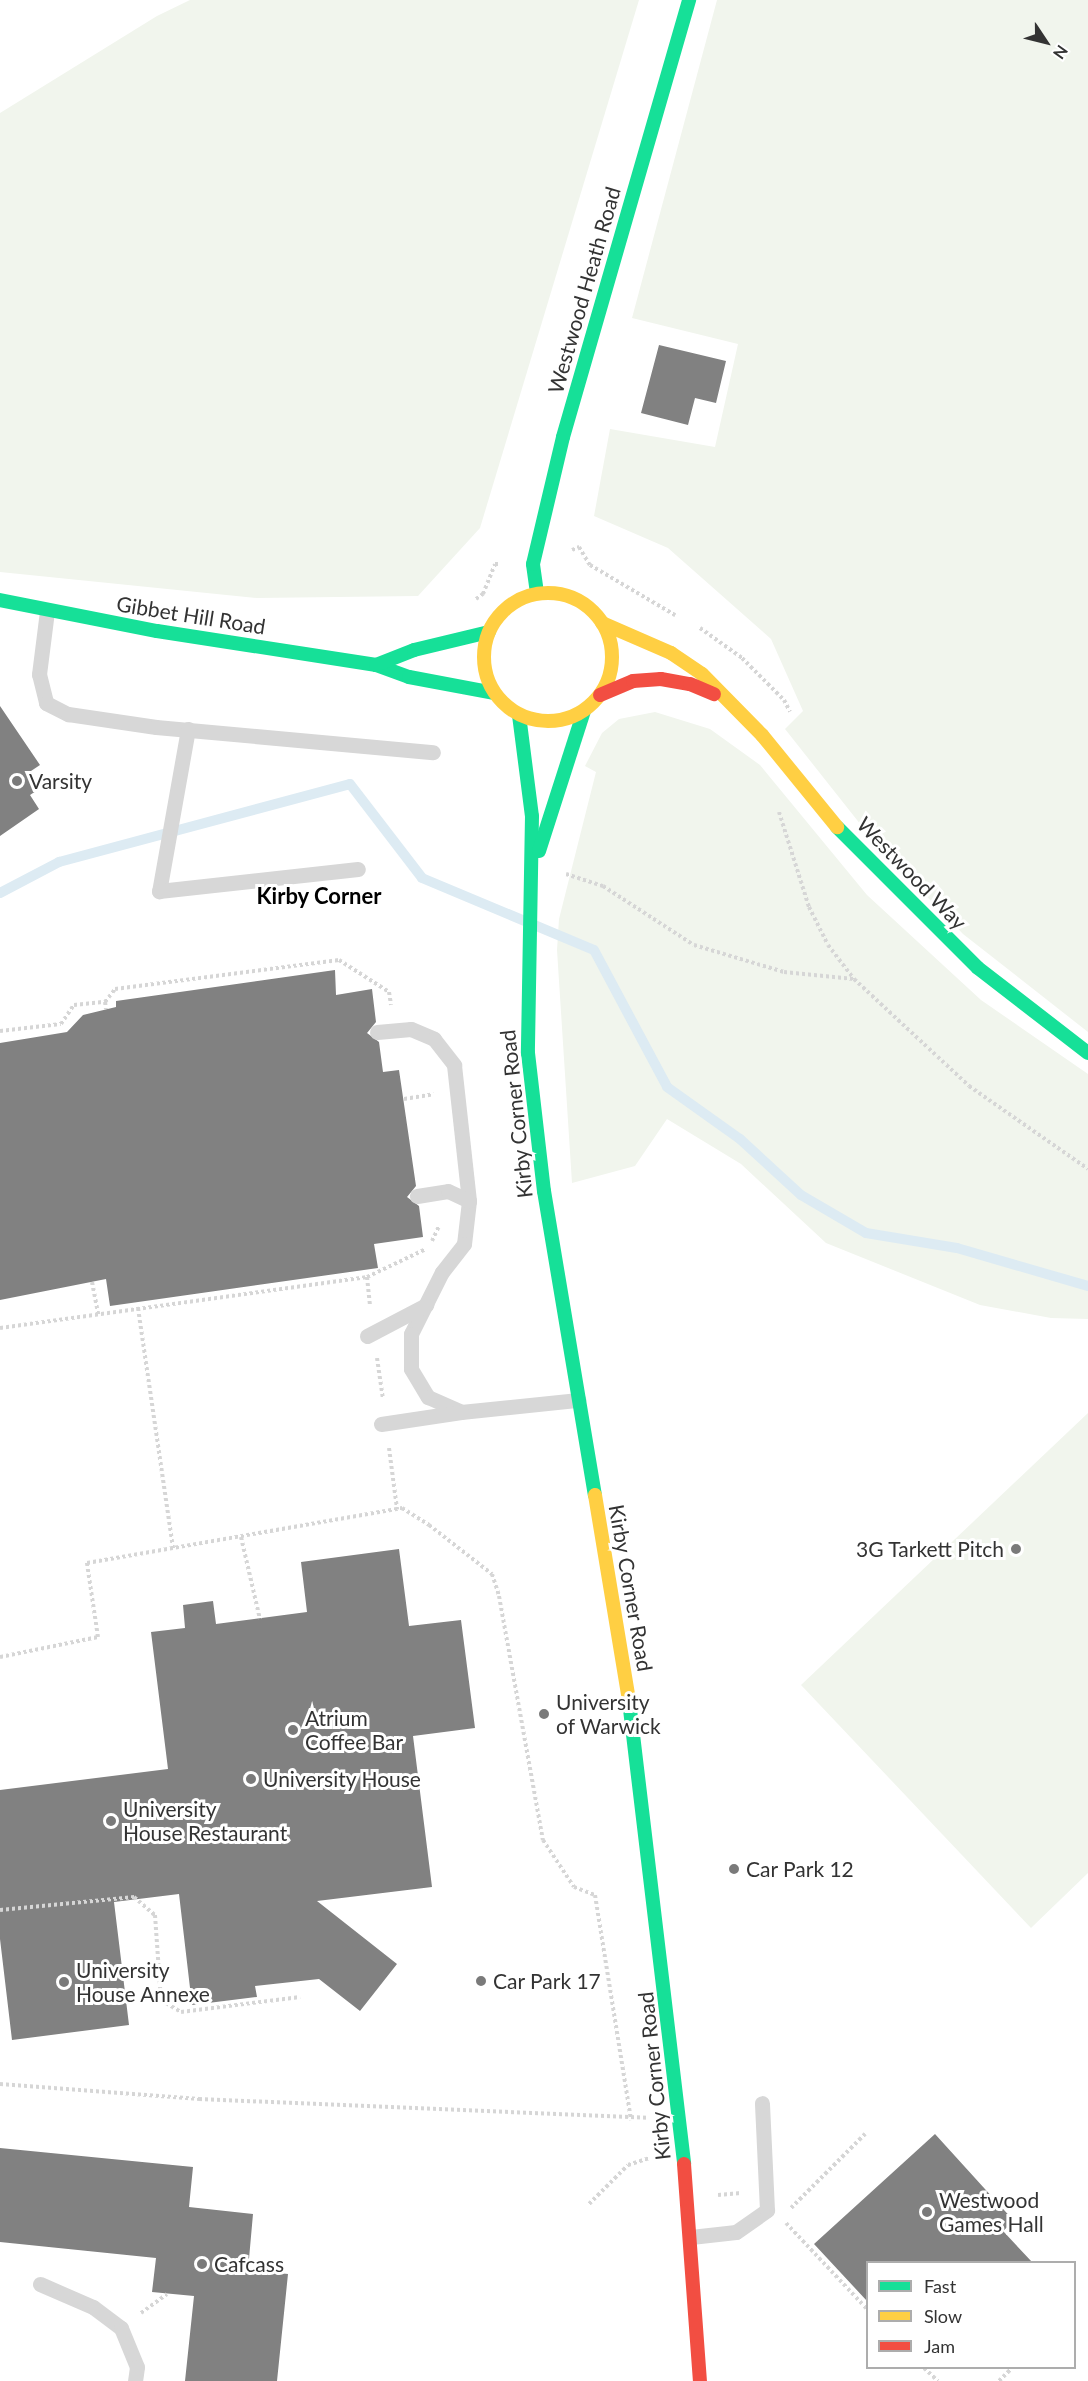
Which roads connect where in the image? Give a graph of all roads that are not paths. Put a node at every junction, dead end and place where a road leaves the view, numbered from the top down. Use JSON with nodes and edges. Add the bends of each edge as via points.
{"nodes":[{"id":1,"x":689,"y":0,"type":"edge"},
{"id":2,"x":537,"y":593,"type":"junction"},
{"id":3,"x":0,"y":600,"type":"edge"},
{"id":4,"x":47,"y":611,"type":"junction"},
{"id":5,"x":602,"y":623,"type":"junction"},
{"id":6,"x":489,"y":632,"type":"junction"},
{"id":7,"x":376,"y":665,"type":"junction"},
{"id":8,"x":494,"y":693,"type":"junction"},
{"id":9,"x":600,"y":694,"type":"junction"},
{"id":10,"x":727,"y":699,"type":"junction"},
{"id":11,"x":584,"y":711,"type":"junction"},
{"id":12,"x":519,"y":715,"type":"junction"},
{"id":13,"x":188,"y":729,"type":"junction"},
{"id":14,"x":433,"y":752,"type":"dead end"},
{"id":15,"x":358,"y":869,"type":"dead end"},
{"id":16,"x":532,"y":882,"type":"junction"},
{"id":17,"x":385,"y":1031,"type":"road end"},
{"id":18,"x":1088,"y":1053,"type":"edge"},
{"id":19,"x":417,"y":1196,"type":"dead end"},
{"id":20,"x":469,"y":1202,"type":"junction"},
{"id":21,"x":426,"y":1305,"type":"junction"},
{"id":22,"x":370,"y":1334,"type":"road end"},
{"id":23,"x":578,"y":1400,"type":"junction"},
{"id":24,"x":461,"y":1412,"type":"junction"},
{"id":25,"x":384,"y":1424,"type":"road end"},
{"id":26,"x":762,"y":2103,"type":"dead end"},
{"id":27,"x":691,"y":2237,"type":"junction"},
{"id":28,"x":40,"y":2284,"type":"dead end"},
{"id":29,"x":697,"y":2379,"type":"edge"},
{"id":30,"x":135,"y":2381,"type":"edge"}],
"edges":[{"from":1,"to":2,"type":"street","name":"Westwood Heath Road","via":[[563,437],[532,564]]},
{"from":2,"to":5,"type":"street","via":[[579,600]]},
{"from":2,"to":6,"type":"street","via":[[501,613]]},
{"from":3,"to":4,"type":"street","name":"Gibbet Hill Road"},
{"from":4,"to":7,"type":"street","name":"Gibbet Hill Road"},
{"from":4,"to":13,"type":"lane","via":[[39,675],[46,703],[68,714]]},
{"from":5,"to":9,"type":"street","via":[[609,634],[613,658],[607,684]]},
{"from":5,"to":10,"type":"street","name":"Westwood Way","via":[[670,653],[702,674]]},
{"from":6,"to":7,"type":"street","via":[[414,650]]},
{"from":6,"to":8,"type":"street","via":[[483,655]]},
{"from":7,"to":8,"type":"street","name":"Gibbet Hill Road","via":[[409,676]]},
{"from":8,"to":12,"type":"street"},
{"from":9,"to":10,"type":"street","name":"Westwood Way","via":[[633,681],[661,679],[690,684]]},
{"from":9,"to":11,"type":"street"},
{"from":10,"to":18,"type":"street","name":"Westwood Way","via":[[916,910],[978,968]]},
{"from":11,"to":12,"type":"street","via":[[566,720],[540,722]]},
{"from":11,"to":16,"type":"street","name":"Kirby Corner Road"},
{"from":12,"to":16,"type":"street","name":"Kirby Corner Road","via":[[532,816]]},
{"from":13,"to":14,"type":"lane"},
{"from":13,"to":15,"type":"lane","via":[[159,891]]},
{"from":16,"to":23,"type":"street","name":"Kirby Corner Road","via":[[526,961],[529,1065],[544,1191]]},
{"from":17,"to":20,"type":"lane","via":[[411,1029],[434,1039],[454,1065]]},
{"from":19,"to":20,"type":"lane","via":[[448,1191]]},
{"from":20,"to":21,"type":"lane","via":[[464,1244],[442,1272]]},
{"from":21,"to":22,"type":"lane"},
{"from":21,"to":24,"type":"lane","via":[[411,1334],[411,1369],[428,1397]]},
{"from":23,"to":24,"type":"lane"},
{"from":23,"to":27,"type":"street","name":"Kirby Corner Road","via":[[632,1716]]},
{"from":24,"to":25,"type":"lane"},
{"from":26,"to":27,"type":"lane","via":[[767,2210],[736,2232]]},
{"from":27,"to":29,"type":"street","name":"Kirby Corner Road"},
{"from":28,"to":30,"type":"lane","via":[[93,2307],[121,2328],[137,2367]]}]}
